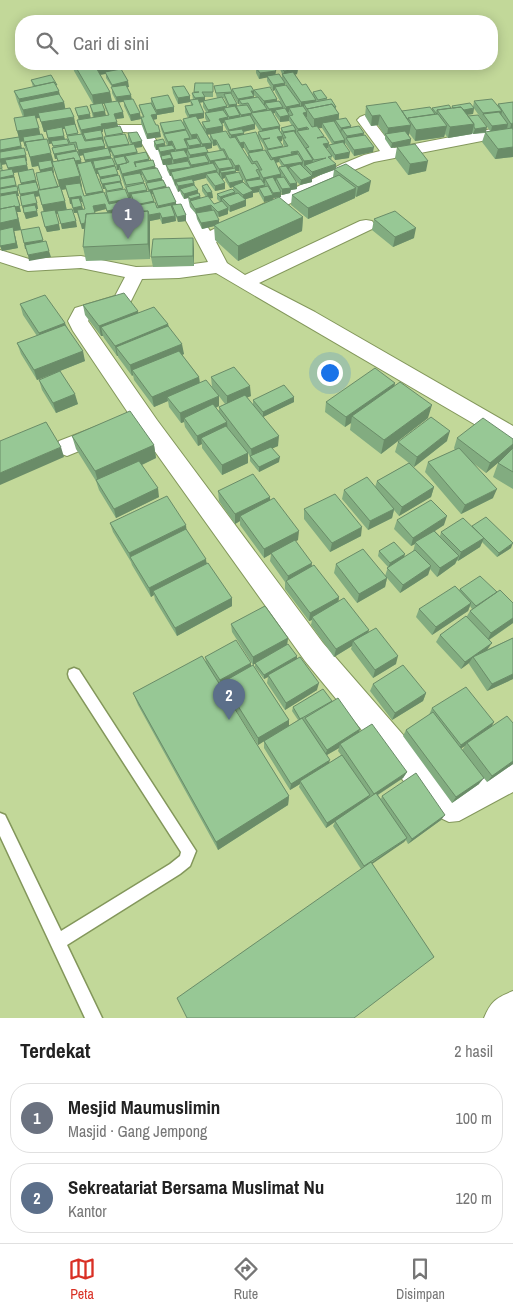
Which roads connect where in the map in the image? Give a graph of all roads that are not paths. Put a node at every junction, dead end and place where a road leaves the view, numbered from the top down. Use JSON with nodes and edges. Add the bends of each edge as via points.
{"nodes":[{"id":1,"x":365,"y":120,"type":"dead end"},
{"id":2,"x":118,"y":128,"type":"edge"},
{"id":3,"x":513,"y":130,"type":"edge"},
{"id":4,"x":388,"y":153,"type":"junction"},
{"id":5,"x":366,"y":225,"type":"dead end"},
{"id":6,"x":206,"y":240,"type":"junction"},
{"id":7,"x":0,"y":256,"type":"edge"},
{"id":8,"x":219,"y":267,"type":"junction"},
{"id":9,"x":136,"y":273,"type":"junction"},
{"id":10,"x":244,"y":283,"type":"junction"},
{"id":11,"x":141,"y":414,"type":"junction"},
{"id":12,"x":513,"y":436,"type":"edge"},
{"id":13,"x":68,"y":447,"type":"dead end"},
{"id":14,"x":74,"y":674,"type":"dead end"},
{"id":15,"x":513,"y":776,"type":"edge"},
{"id":16,"x":0,"y":820,"type":"edge"},
{"id":17,"x":58,"y":942,"type":"junction"},
{"id":18,"x":513,"y":1011,"type":"edge"},
{"id":19,"x":94,"y":1018,"type":"edge"},
{"id":20,"x":504,"y":1018,"type":"edge"}],
"edges":[{"from":1,"to":4,"type":"street"},
{"from":2,"to":6,"type":"street","via":[[141,128]]},
{"from":3,"to":4,"type":"street"},
{"from":4,"to":6,"type":"street","via":[[348,167]]},
{"from":5,"to":10,"type":"street"},
{"from":6,"to":8,"type":"street"},
{"from":7,"to":9,"type":"street","via":[[28,264],[81,262]]},
{"from":8,"to":9,"type":"street"},
{"from":8,"to":10,"type":"street"},
{"from":9,"to":11,"type":"street","via":[[122,300],[82,313],[78,321]]},
{"from":10,"to":12,"type":"street"},
{"from":11,"to":13,"type":"street"},
{"from":11,"to":15,"type":"street","via":[[314,652],[441,802],[449,807],[459,806]]},
{"from":14,"to":17,"type":"lane","via":[[189,851],[185,861],[175,869]]},
{"from":16,"to":17,"type":"lane"},
{"from":17,"to":19,"type":"lane"},
{"from":18,"to":20,"type":"highway"}]}
